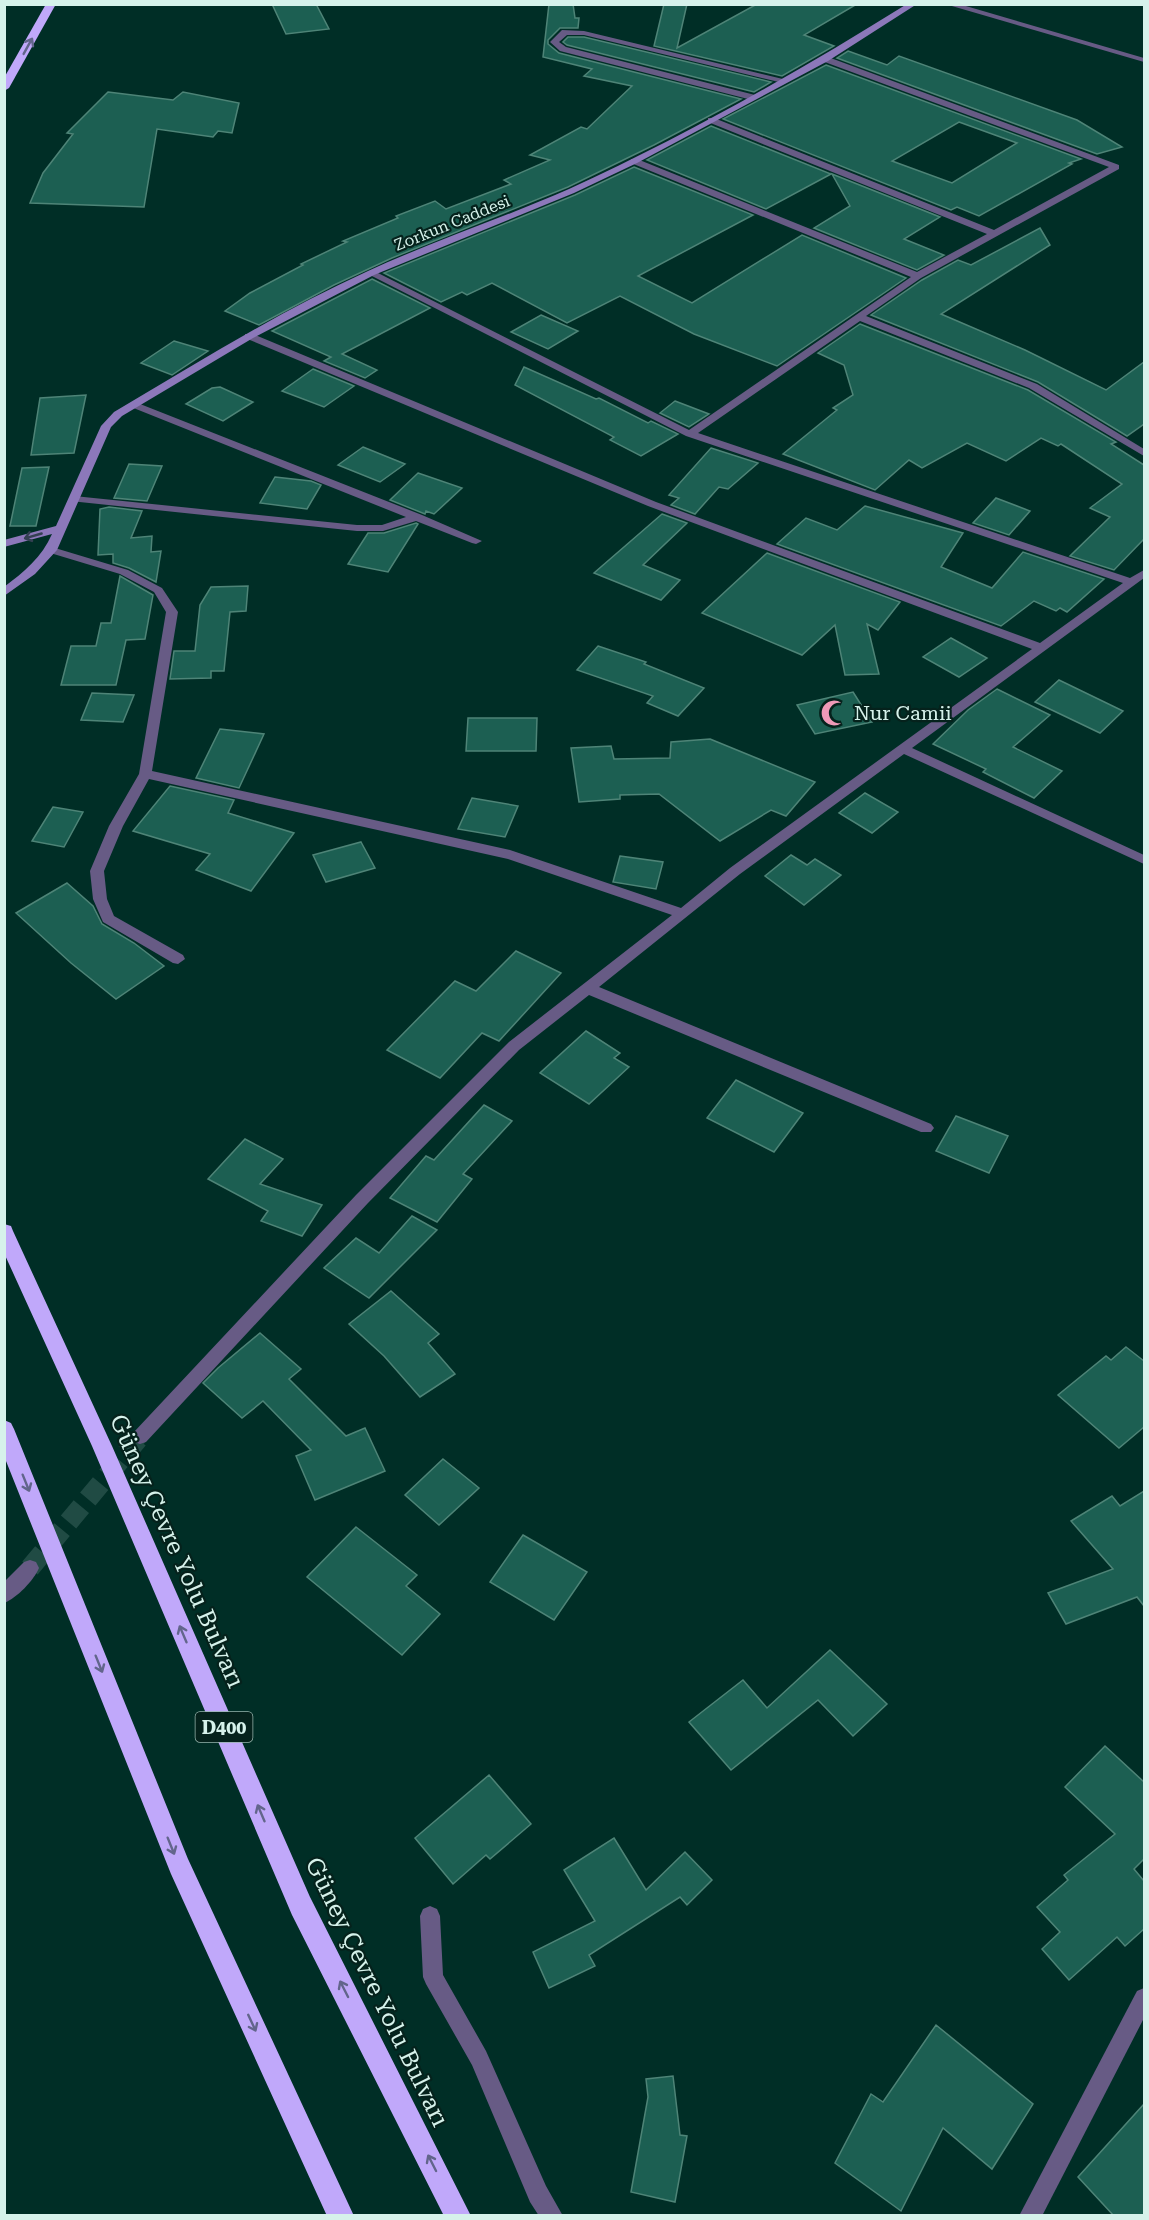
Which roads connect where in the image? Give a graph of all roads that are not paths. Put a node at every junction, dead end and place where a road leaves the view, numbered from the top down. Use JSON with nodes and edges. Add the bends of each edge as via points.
{"nodes":[{"id":1,"x":51,"y":4,"type":"edge"},
{"id":2,"x":913,"y":4,"type":"edge"},
{"id":3,"x":949,"y":4,"type":"edge"},
{"id":4,"x":825,"y":59,"type":"junction"},
{"id":5,"x":1144,"y":60,"type":"edge"},
{"id":6,"x":783,"y":80,"type":"junction"},
{"id":7,"x":4,"y":88,"type":"edge"},
{"id":8,"x":752,"y":97,"type":"junction"},
{"id":9,"x":711,"y":120,"type":"junction"},
{"id":10,"x":634,"y":161,"type":"junction"},
{"id":11,"x":994,"y":234,"type":"junction"},
{"id":12,"x":371,"y":273,"type":"junction"},
{"id":13,"x":918,"y":276,"type":"junction"},
{"id":14,"x":859,"y":317,"type":"junction"},
{"id":15,"x":249,"y":336,"type":"junction"},
{"id":16,"x":135,"y":405,"type":"junction"},
{"id":17,"x":690,"y":434,"type":"junction"},
{"id":18,"x":1144,"y":453,"type":"edge"},
{"id":19,"x":74,"y":499,"type":"junction"},
{"id":20,"x":418,"y":517,"type":"junction"},
{"id":21,"x":62,"y":528,"type":"junction"},
{"id":22,"x":476,"y":541,"type":"dead end"},
{"id":23,"x":4,"y":544,"type":"edge"},
{"id":24,"x":51,"y":550,"type":"junction"},
{"id":25,"x":1138,"y":578,"type":"edge"},
{"id":26,"x":4,"y":593,"type":"edge"},
{"id":27,"x":1041,"y":648,"type":"junction"},
{"id":28,"x":903,"y":748,"type":"junction"},
{"id":29,"x":145,"y":774,"type":"junction"},
{"id":30,"x":1144,"y":860,"type":"edge"},
{"id":31,"x":684,"y":914,"type":"junction"},
{"id":32,"x":178,"y":959,"type":"dead end"},
{"id":33,"x":587,"y":988,"type":"junction"},
{"id":34,"x":926,"y":1128,"type":"dead end"},
{"id":35,"x":4,"y":1232,"type":"edge"},
{"id":36,"x":4,"y":1429,"type":"edge"},
{"id":37,"x":140,"y":1437,"type":"tunnel mouth"},
{"id":38,"x":30,"y":1568,"type":"tunnel mouth"},
{"id":39,"x":4,"y":1595,"type":"edge"},
{"id":40,"x":430,"y":1916,"type":"dead end"},
{"id":41,"x":1144,"y":1998,"type":"edge"},
{"id":42,"x":340,"y":2216,"type":"edge"},
{"id":43,"x":458,"y":2216,"type":"edge"},
{"id":44,"x":552,"y":2216,"type":"edge"},
{"id":45,"x":1030,"y":2216,"type":"edge"}],
"edges":[{"from":7,"to":1,"type":"highway","one_way":true},
{"from":2,"to":4,"type":"street","name":"Zorkun Caddesi"},
{"from":3,"to":5,"type":"street"},
{"from":4,"to":6,"type":"street","name":"Zorkun Caddesi"},
{"from":4,"to":11,"type":"street","via":[[1116,167]]},
{"from":6,"to":8,"type":"street","name":"Zorkun Caddesi"},
{"from":6,"to":8,"type":"street","via":[[584,33],[565,32],[554,42],[563,49]]},
{"from":8,"to":9,"type":"street","name":"Zorkun Caddesi"},
{"from":9,"to":10,"type":"street","name":"Zorkun Caddesi"},
{"from":9,"to":11,"type":"street"},
{"from":10,"to":12,"type":"street","name":"Zorkun Caddesi"},
{"from":10,"to":13,"type":"street"},
{"from":11,"to":13,"type":"street"},
{"from":12,"to":15,"type":"street","name":"Zorkun Caddesi"},
{"from":12,"to":17,"type":"street"},
{"from":13,"to":14,"type":"street"},
{"from":14,"to":17,"type":"street"},
{"from":14,"to":18,"type":"street","via":[[1034,386]]},
{"from":15,"to":16,"type":"street","name":"Zorkun Caddesi"},
{"from":15,"to":27,"type":"street","via":[[651,504]]},
{"from":16,"to":19,"type":"street","name":"Zorkun Caddesi","via":[[106,426]]},
{"from":16,"to":20,"type":"street"},
{"from":17,"to":25,"type":"street"},
{"from":19,"to":20,"type":"street","via":[[357,528],[383,528]]},
{"from":19,"to":21,"type":"street","name":"Zorkun Caddesi"},
{"from":20,"to":22,"type":"street"},
{"from":21,"to":23,"type":"street","one_way":true},
{"from":21,"to":24,"type":"street","name":"Zorkun Caddesi"},
{"from":24,"to":26,"type":"street","name":"Zorkun Caddesi"},
{"from":24,"to":29,"type":"street","via":[[124,572],[158,590],[172,612]]},
{"from":25,"to":27,"type":"street"},
{"from":27,"to":28,"type":"street"},
{"from":28,"to":30,"type":"street"},
{"from":28,"to":31,"type":"street","via":[[735,871]]},
{"from":29,"to":31,"type":"street","via":[[510,855]]},
{"from":29,"to":32,"type":"street","via":[[97,871],[100,899],[108,919]]},
{"from":31,"to":33,"type":"street"},
{"from":33,"to":34,"type":"street"},
{"from":33,"to":37,"type":"street","via":[[482,1077]]},
{"from":43,"to":35,"type":"highway","name":"Güney Çevre Yolu Bulvarı","number":"D400","one_way":true,"via":[[302,1906],[102,1446]]},
{"from":36,"to":42,"type":"highway","one_way":true,"via":[[179,1866]]},
{"from":38,"to":39,"type":"street"},
{"from":40,"to":44,"type":"street","via":[[434,1977],[479,2058],[538,2194]]},
{"from":41,"to":45,"type":"street"}]}
